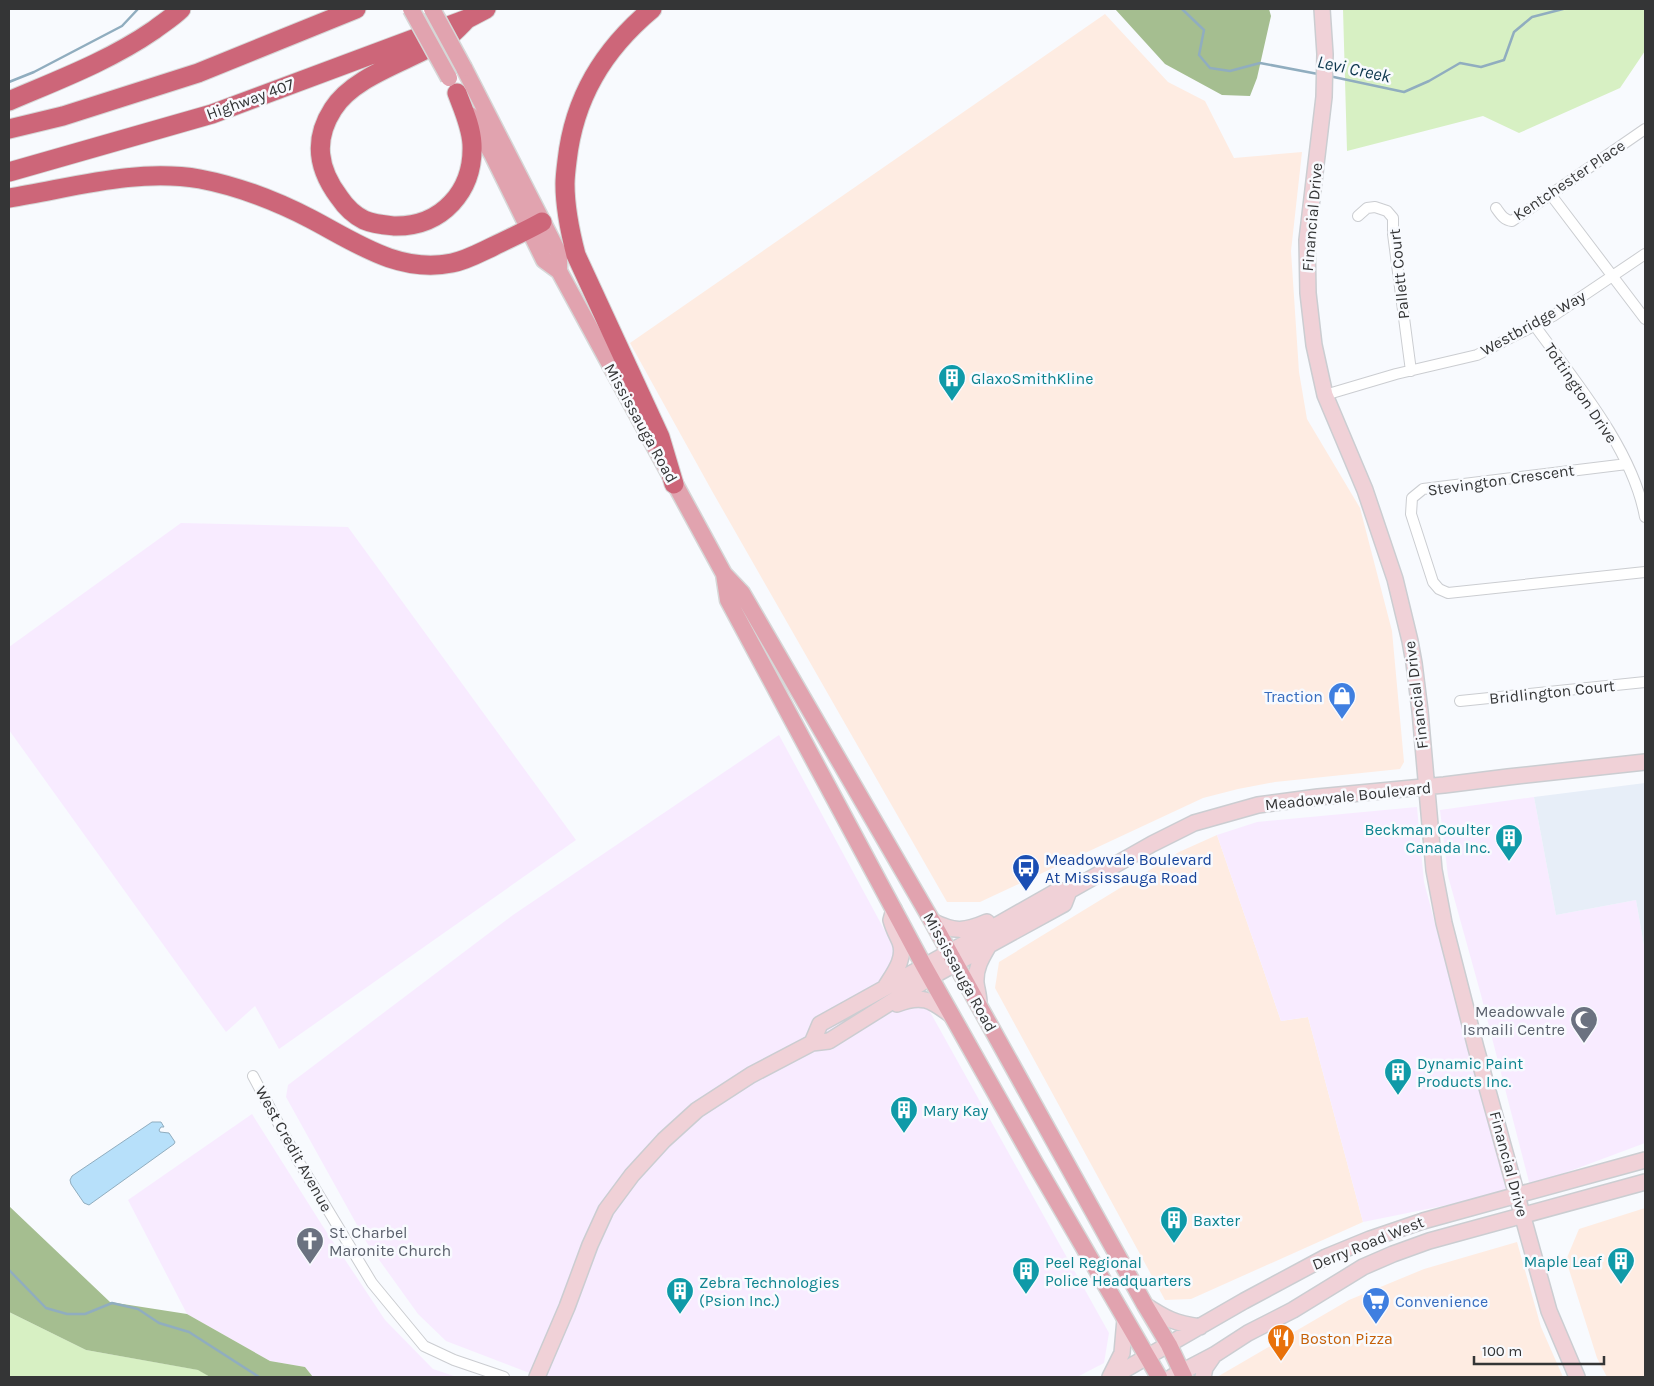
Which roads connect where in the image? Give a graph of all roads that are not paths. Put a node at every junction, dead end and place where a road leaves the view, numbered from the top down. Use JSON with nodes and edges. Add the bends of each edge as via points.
{"nodes":[{"id":1,"x":181,"y":9,"type":"edge"},
{"id":2,"x":356,"y":9,"type":"edge"},
{"id":3,"x":411,"y":9,"type":"edge"},
{"id":4,"x":432,"y":9,"type":"edge"},
{"id":5,"x":486,"y":9,"type":"edge"},
{"id":6,"x":652,"y":9,"type":"edge"},
{"id":7,"x":1322,"y":9,"type":"edge"},
{"id":8,"x":467,"y":18,"type":"junction"},
{"id":9,"x":453,"y":86,"type":"junction"},
{"id":10,"x":9,"y":101,"type":"edge"},
{"id":11,"x":9,"y":129,"type":"edge"},
{"id":12,"x":1645,"y":129,"type":"edge"},
{"id":13,"x":9,"y":172,"type":"edge"},
{"id":14,"x":1551,"y":195,"type":"junction"},
{"id":15,"x":9,"y":198,"type":"edge"},
{"id":16,"x":1496,"y":208,"type":"dead end"},
{"id":17,"x":1358,"y":216,"type":"dead end"},
{"id":18,"x":535,"y":226,"type":"junction"},
{"id":19,"x":1645,"y":254,"type":"edge"},
{"id":20,"x":1612,"y":276,"type":"junction"},
{"id":21,"x":1645,"y":318,"type":"edge"},
{"id":22,"x":1535,"y":326,"type":"junction"},
{"id":23,"x":1412,"y":371,"type":"junction"},
{"id":24,"x":1325,"y":395,"type":"junction"},
{"id":25,"x":1627,"y":464,"type":"junction"},
{"id":26,"x":674,"y":484,"type":"junction"},
{"id":27,"x":1645,"y":517,"type":"edge"},
{"id":28,"x":1645,"y":572,"type":"edge"},
{"id":29,"x":724,"y":574,"type":"junction"},
{"id":30,"x":1645,"y":682,"type":"edge"},
{"id":31,"x":1460,"y":701,"type":"dead end"},
{"id":32,"x":1645,"y":762,"type":"edge"},
{"id":33,"x":1426,"y":787,"type":"junction"},
{"id":34,"x":1068,"y":891,"type":"junction"},
{"id":35,"x":894,"y":909,"type":"junction"},
{"id":36,"x":1005,"y":920,"type":"junction"},
{"id":37,"x":932,"y":921,"type":"junction"},
{"id":38,"x":989,"y":945,"type":"junction"},
{"id":39,"x":952,"y":958,"type":"junction"},
{"id":40,"x":927,"y":971,"type":"junction"},
{"id":41,"x":886,"y":987,"type":"junction"},
{"id":42,"x":884,"y":1006,"type":"junction"},
{"id":43,"x":980,"y":1006,"type":"junction"},
{"id":44,"x":953,"y":1016,"type":"junction"},
{"id":45,"x":812,"y":1043,"type":"junction"},
{"id":46,"x":253,"y":1076,"type":"dead end"},
{"id":47,"x":1645,"y":1160,"type":"edge"},
{"id":48,"x":1645,"y":1182,"type":"edge"},
{"id":49,"x":1518,"y":1195,"type":"junction"},
{"id":50,"x":1523,"y":1216,"type":"junction"},
{"id":51,"x":1145,"y":1305,"type":"junction"},
{"id":52,"x":1125,"y":1319,"type":"junction"},
{"id":53,"x":1200,"y":1327,"type":"junction"},
{"id":54,"x":1169,"y":1345,"type":"junction"},
{"id":55,"x":1214,"y":1354,"type":"junction"},
{"id":56,"x":1146,"y":1358,"type":"junction"},
{"id":57,"x":1179,"y":1375,"type":"edge"},
{"id":58,"x":504,"y":1377,"type":"edge"},
{"id":59,"x":537,"y":1377,"type":"edge"},
{"id":60,"x":1111,"y":1377,"type":"edge"},
{"id":61,"x":1159,"y":1377,"type":"edge"},
{"id":62,"x":1203,"y":1377,"type":"edge"},
{"id":63,"x":1577,"y":1377,"type":"edge"}],
"edges":[{"from":1,"to":10,"type":"highway","via":[[143,37],[103,60]]},
{"from":2,"to":11,"type":"highway","via":[[198,73],[63,116]]},
{"from":3,"to":9,"type":"main road","name":"Mississauga Road","bridge":true},
{"from":4,"to":18,"type":"main road","name":"Mississauga Road","bridge":true,"via":[[464,68]]},
{"from":5,"to":8,"type":"highway","name":"Highway 407"},
{"from":6,"to":26,"type":"highway","via":[[636,22],[603,61],[586,90],[572,126],[564,183],[576,256],[660,437]]},
{"from":7,"to":24,"type":"main road","name":"Financial Drive","via":[[1324,97],[1307,240],[1307,270],[1314,345]]},
{"from":8,"to":9,"type":"highway","via":[[448,37],[366,79],[333,109],[321,140],[322,168],[330,186],[346,207],[364,220],[384,226],[406,226],[433,218],[454,202],[469,172],[472,144],[469,124]]},
{"from":8,"to":13,"type":"highway","name":"Highway 407","via":[[212,114]]},
{"from":9,"to":18,"type":"main road","name":"Mississauga Road"},
{"from":12,"to":14,"type":"street","name":"Kentchester Place"},
{"from":14,"to":16,"type":"street","name":"Kentchester Place","via":[[1512,221],[1504,218]]},
{"from":14,"to":20,"type":"street"},
{"from":15,"to":18,"type":"highway","via":[[137,176],[200,179],[252,193],[392,259],[427,266],[453,263]]},
{"from":17,"to":23,"type":"street","name":"Pallett Court","via":[[1367,208],[1375,207],[1393,218]]},
{"from":18,"to":26,"type":"main road","name":"Mississauga Road","via":[[544,260],[559,271]]},
{"from":19,"to":20,"type":"street","name":"Westbridge Way"},
{"from":20,"to":21,"type":"street"},
{"from":20,"to":22,"type":"street","name":"Westbridge Way"},
{"from":22,"to":23,"type":"street","name":"Westbridge Way","via":[[1477,355]]},
{"from":22,"to":25,"type":"street","name":"Tottington Drive","via":[[1599,414]]},
{"from":23,"to":24,"type":"street","name":"Westbridge Way"},
{"from":24,"to":33,"type":"main road","name":"Financial Drive","via":[[1365,490],[1396,579],[1414,663]]},
{"from":25,"to":27,"type":"street","name":"Tottington Drive"},
{"from":25,"to":28,"type":"street","name":"Stevington Crescent","via":[[1422,489],[1412,498],[1411,514],[1432,582],[1448,594]]},
{"from":26,"to":29,"type":"main road","name":"Mississauga Road"},
{"from":29,"to":35,"type":"main road","name":"Mississauga Road","via":[[728,600]]},
{"from":29,"to":37,"type":"main road","name":"Mississauga Road","via":[[742,593]]},
{"from":30,"to":31,"type":"street","name":"Bridlington Court"},
{"from":32,"to":33,"type":"main road","name":"Meadowvale Boulevard"},
{"from":33,"to":34,"type":"main road","name":"Meadowvale Boulevard","via":[[1258,805],[1194,823]]},
{"from":33,"to":49,"type":"main road","name":"Financial Drive","via":[[1434,870],[1444,923]]},
{"from":34,"to":36,"type":"main road","name":"Meadowvale Boulevard","via":[[1057,891]]},
{"from":34,"to":38,"type":"main road","name":"Meadowvale Boulevard","via":[[1064,904]]},
{"from":35,"to":40,"type":"main road","name":"Mississauga Road"},
{"from":35,"to":41,"type":"main road","via":[[890,920],[902,954]]},
{"from":36,"to":37,"type":"main road","via":[[994,919],[958,930]]},
{"from":36,"to":39,"type":"main road","name":"Meadowvale Boulevard"},
{"from":37,"to":39,"type":"main road","name":"Mississauga Road"},
{"from":38,"to":39,"type":"main road","name":"Meadowvale Boulevard"},
{"from":38,"to":43,"type":"main road","via":[[977,971]]},
{"from":39,"to":40,"type":"main road","name":"Meadowvale Boulevard"},
{"from":39,"to":43,"type":"main road","name":"Mississauga Road"},
{"from":40,"to":41,"type":"main road","name":"Meadowvale Boulevard"},
{"from":40,"to":42,"type":"main road","name":"Meadowvale Boulevard"},
{"from":40,"to":44,"type":"main road","name":"Mississauga Road"},
{"from":41,"to":45,"type":"main road","name":"Meadowvale Boulevard","via":[[820,1024]]},
{"from":42,"to":44,"type":"main road","via":[[920,999],[936,1004]]},
{"from":42,"to":45,"type":"main road","name":"Meadowvale Boulevard","via":[[830,1041]]},
{"from":43,"to":51,"type":"main road","name":"Mississauga Road"},
{"from":44,"to":52,"type":"main road","name":"Mississauga Road"},
{"from":45,"to":59,"type":"main road","name":"Meadowvale Boulevard","via":[[752,1075],[697,1110],[632,1175],[606,1210]]},
{"from":46,"to":58,"type":"street","name":"West Credit Avenue","via":[[299,1162],[372,1283],[424,1346]]},
{"from":47,"to":49,"type":"main road","name":"Derry Road West"},
{"from":48,"to":50,"type":"main road","name":"Derry Road West"},
{"from":49,"to":50,"type":"main road","name":"Financial Drive"},
{"from":49,"to":53,"type":"main road","name":"Derry Road West","via":[[1423,1220],[1362,1242],[1326,1257]]},
{"from":50,"to":55,"type":"main road","name":"Derry Road West","via":[[1429,1241],[1363,1267]]},
{"from":50,"to":63,"type":"main road","name":"Financial Drive","via":[[1549,1311]]},
{"from":51,"to":53,"type":"main road","via":[[1167,1320]]},
{"from":51,"to":54,"type":"main road","name":"Mississauga Road"},
{"from":52,"to":56,"type":"main road","name":"Mississauga Road"},
{"from":52,"to":60,"type":"main road","via":[[1122,1353]]},
{"from":53,"to":54,"type":"main road","name":"Derry Road West"},
{"from":54,"to":56,"type":"main road","name":"Derry Road West"},
{"from":54,"to":57,"type":"main road","name":"Mississauga Road"},
{"from":55,"to":57,"type":"main road","name":"Derry Road West"},
{"from":55,"to":62,"type":"main road"},
{"from":56,"to":60,"type":"main road","name":"Derry Road West"},
{"from":56,"to":61,"type":"main road","name":"Mississauga Road"}]}
